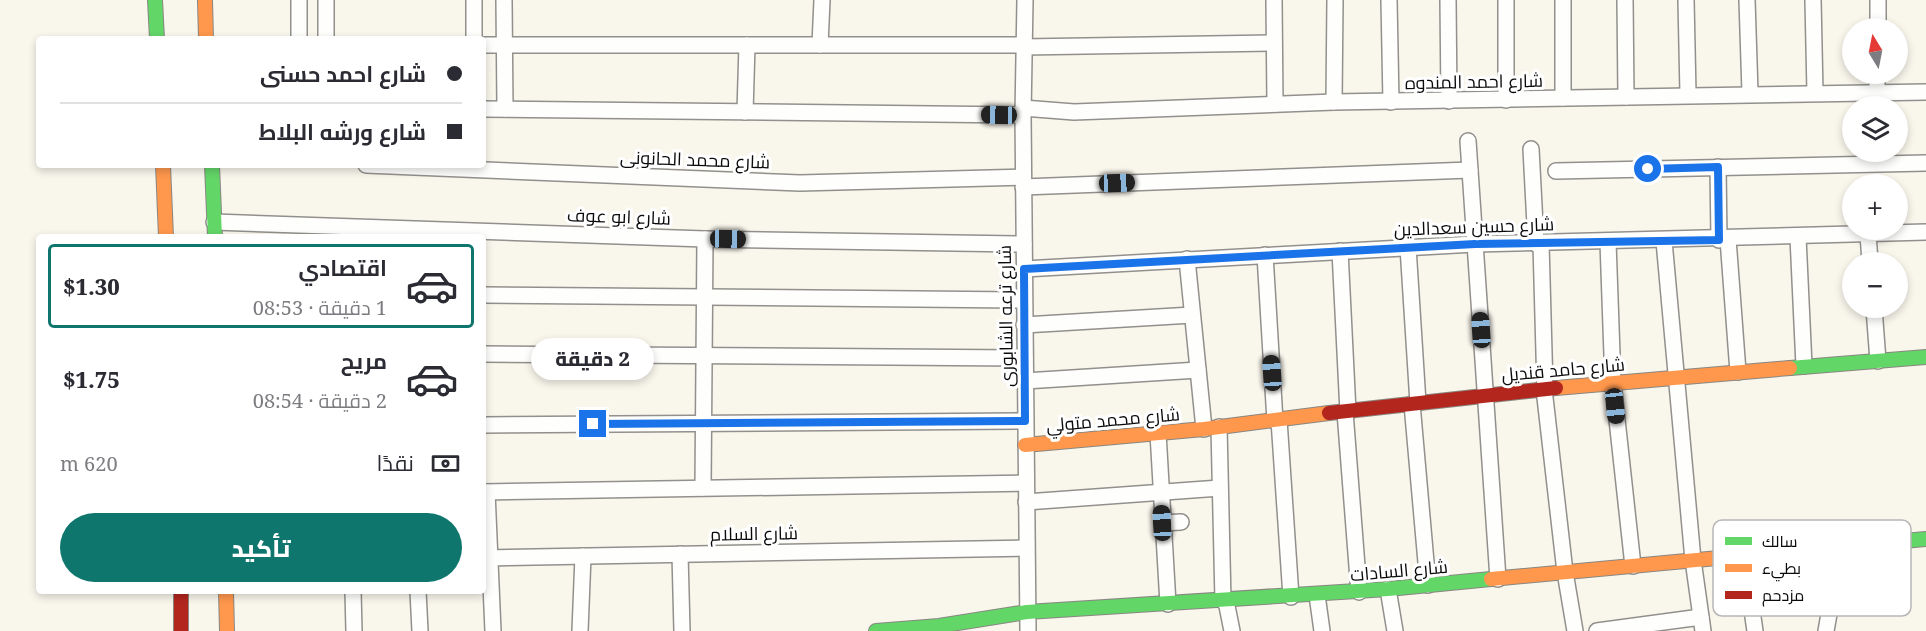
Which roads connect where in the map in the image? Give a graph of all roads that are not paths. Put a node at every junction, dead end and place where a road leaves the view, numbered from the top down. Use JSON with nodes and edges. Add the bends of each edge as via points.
{"nodes":[{"id":1,"x":155,"y":0,"type":"edge"},
{"id":2,"x":205,"y":0,"type":"edge"},
{"id":3,"x":299,"y":0,"type":"edge"},
{"id":4,"x":326,"y":0,"type":"edge"},
{"id":5,"x":474,"y":0,"type":"edge"},
{"id":6,"x":504,"y":0,"type":"edge"},
{"id":7,"x":822,"y":0,"type":"edge"},
{"id":8,"x":1025,"y":0,"type":"edge"},
{"id":9,"x":1274,"y":0,"type":"edge"},
{"id":10,"x":1335,"y":0,"type":"edge"},
{"id":11,"x":1389,"y":0,"type":"edge"},
{"id":12,"x":1448,"y":0,"type":"edge"},
{"id":13,"x":1506,"y":0,"type":"edge"},
{"id":14,"x":1563,"y":0,"type":"edge"},
{"id":15,"x":1625,"y":0,"type":"edge"},
{"id":16,"x":1686,"y":0,"type":"edge"},
{"id":17,"x":1747,"y":0,"type":"edge"},
{"id":18,"x":1813,"y":0,"type":"edge"},
{"id":19,"x":1878,"y":0,"type":"edge"},
{"id":20,"x":1878,"y":18,"type":"edge"},
{"id":21,"x":157,"y":36,"type":"edge"},
{"id":22,"x":207,"y":36,"type":"edge"},
{"id":23,"x":299,"y":36,"type":"edge"},
{"id":24,"x":326,"y":36,"type":"edge"},
{"id":25,"x":474,"y":36,"type":"edge"},
{"id":26,"x":1275,"y":43,"type":"junction"},
{"id":27,"x":486,"y":45,"type":"edge"},
{"id":28,"x":504,"y":45,"type":"junction"},
{"id":29,"x":747,"y":45,"type":"junction"},
{"id":30,"x":820,"y":45,"type":"junction"},
{"id":31,"x":1023,"y":46,"type":"junction"},
{"id":32,"x":1877,"y":84,"type":"edge"},
{"id":33,"x":1877,"y":92,"type":"junction"},
{"id":34,"x":1926,"y":92,"type":"edge"},
{"id":35,"x":1749,"y":93,"type":"junction"},
{"id":36,"x":1815,"y":93,"type":"junction"},
{"id":37,"x":1688,"y":94,"type":"junction"},
{"id":38,"x":1626,"y":97,"type":"junction"},
{"id":39,"x":1563,"y":98,"type":"junction"},
{"id":40,"x":1506,"y":100,"type":"junction"},
{"id":41,"x":1449,"y":101,"type":"junction"},
{"id":42,"x":1334,"y":102,"type":"junction"},
{"id":43,"x":1391,"y":102,"type":"junction"},
{"id":44,"x":1275,"y":104,"type":"junction"},
{"id":45,"x":486,"y":109,"type":"edge"},
{"id":46,"x":505,"y":109,"type":"junction"},
{"id":47,"x":745,"y":112,"type":"junction"},
{"id":48,"x":1023,"y":112,"type":"junction"},
{"id":49,"x":1468,"y":141,"type":"dead end"},
{"id":50,"x":1531,"y":149,"type":"dead end"},
{"id":51,"x":1926,"y":163,"type":"edge"},
{"id":52,"x":1718,"y":167,"type":"junction"},
{"id":53,"x":163,"y":168,"type":"edge"},
{"id":54,"x":212,"y":168,"type":"edge"},
{"id":55,"x":438,"y":168,"type":"edge"},
{"id":56,"x":1470,"y":170,"type":"junction"},
{"id":57,"x":1556,"y":171,"type":"dead end"},
{"id":58,"x":1023,"y":182,"type":"junction"},
{"id":59,"x":214,"y":229,"type":"edge"},
{"id":60,"x":1926,"y":232,"type":"edge"},
{"id":61,"x":1908,"y":233,"type":"edge"},
{"id":62,"x":166,"y":234,"type":"edge"},
{"id":63,"x":1842,"y":235,"type":"edge"},
{"id":64,"x":1798,"y":237,"type":"junction"},
{"id":65,"x":705,"y":238,"type":"junction"},
{"id":66,"x":1723,"y":239,"type":"junction"},
{"id":67,"x":1664,"y":241,"type":"junction"},
{"id":68,"x":1608,"y":242,"type":"junction"},
{"id":69,"x":1024,"y":244,"type":"junction"},
{"id":70,"x":1475,"y":244,"type":"junction"},
{"id":71,"x":1538,"y":244,"type":"junction"},
{"id":72,"x":1408,"y":247,"type":"junction"},
{"id":73,"x":1340,"y":251,"type":"junction"},
{"id":74,"x":1265,"y":255,"type":"junction"},
{"id":75,"x":1187,"y":259,"type":"junction"},
{"id":76,"x":1024,"y":269,"type":"junction"},
{"id":77,"x":486,"y":295,"type":"edge"},
{"id":78,"x":704,"y":298,"type":"junction"},
{"id":79,"x":1024,"y":300,"type":"junction"},
{"id":80,"x":1192,"y":315,"type":"junction"},
{"id":81,"x":1875,"y":318,"type":"edge"},
{"id":82,"x":1024,"y":325,"type":"junction"},
{"id":83,"x":486,"y":354,"type":"edge"},
{"id":84,"x":704,"y":355,"type":"junction"},
{"id":85,"x":1926,"y":357,"type":"edge"},
{"id":86,"x":1025,"y":358,"type":"junction"},
{"id":87,"x":1878,"y":361,"type":"junction"},
{"id":88,"x":1804,"y":366,"type":"junction"},
{"id":89,"x":1198,"y":370,"type":"junction"},
{"id":90,"x":1738,"y":372,"type":"junction"},
{"id":91,"x":1676,"y":378,"type":"junction"},
{"id":92,"x":1025,"y":381,"type":"junction"},
{"id":93,"x":1613,"y":383,"type":"junction"},
{"id":94,"x":1544,"y":389,"type":"junction"},
{"id":95,"x":1485,"y":394,"type":"junction"},
{"id":96,"x":1415,"y":404,"type":"junction"},
{"id":97,"x":1347,"y":412,"type":"junction"},
{"id":98,"x":1277,"y":420,"type":"junction"},
{"id":99,"x":1025,"y":421,"type":"junction"},
{"id":100,"x":704,"y":423,"type":"junction"},
{"id":101,"x":486,"y":425,"type":"edge"},
{"id":102,"x":1211,"y":428,"type":"junction"},
{"id":103,"x":1158,"y":433,"type":"junction"},
{"id":104,"x":1025,"y":445,"type":"junction"},
{"id":105,"x":1026,"y":483,"type":"junction"},
{"id":106,"x":704,"y":488,"type":"junction"},
{"id":107,"x":1220,"y":488,"type":"junction"},
{"id":108,"x":486,"y":492,"type":"edge"},
{"id":109,"x":1161,"y":492,"type":"junction"},
{"id":110,"x":1026,"y":502,"type":"junction"},
{"id":111,"x":1181,"y":522,"type":"dead end"},
{"id":112,"x":1162,"y":523,"type":"junction"},
{"id":113,"x":486,"y":525,"type":"edge"},
{"id":114,"x":1926,"y":539,"type":"edge"},
{"id":115,"x":1911,"y":540,"type":"edge"},
{"id":116,"x":1026,"y":548,"type":"junction"},
{"id":117,"x":681,"y":554,"type":"junction"},
{"id":118,"x":583,"y":556,"type":"junction"},
{"id":119,"x":487,"y":558,"type":"edge"},
{"id":120,"x":1713,"y":558,"type":"edge"},
{"id":121,"x":1693,"y":560,"type":"junction"},
{"id":122,"x":1633,"y":566,"type":"junction"},
{"id":123,"x":1565,"y":572,"type":"junction"},
{"id":124,"x":1498,"y":579,"type":"junction"},
{"id":125,"x":1428,"y":585,"type":"junction"},
{"id":126,"x":1388,"y":589,"type":"junction"},
{"id":127,"x":1359,"y":592,"type":"junction"},
{"id":128,"x":181,"y":594,"type":"edge"},
{"id":129,"x":226,"y":594,"type":"edge"},
{"id":130,"x":353,"y":594,"type":"edge"},
{"id":131,"x":418,"y":594,"type":"edge"},
{"id":132,"x":1317,"y":595,"type":"junction"},
{"id":133,"x":1291,"y":597,"type":"junction"},
{"id":134,"x":1225,"y":601,"type":"junction"},
{"id":135,"x":1168,"y":604,"type":"junction"},
{"id":136,"x":1027,"y":612,"type":"junction"},
{"id":137,"x":1753,"y":616,"type":"edge"},
{"id":138,"x":1829,"y":616,"type":"edge"},
{"id":139,"x":1702,"y":624,"type":"edge"},
{"id":140,"x":939,"y":628,"type":"edge"},
{"id":141,"x":181,"y":631,"type":"edge"},
{"id":142,"x":227,"y":631,"type":"edge"},
{"id":143,"x":354,"y":631,"type":"edge"},
{"id":144,"x":420,"y":631,"type":"edge"},
{"id":145,"x":493,"y":631,"type":"edge"},
{"id":146,"x":580,"y":631,"type":"edge"},
{"id":147,"x":682,"y":631,"type":"edge"},
{"id":148,"x":876,"y":631,"type":"edge"},
{"id":149,"x":1028,"y":631,"type":"edge"},
{"id":150,"x":1232,"y":631,"type":"edge"},
{"id":151,"x":1322,"y":631,"type":"edge"},
{"id":152,"x":1395,"y":631,"type":"edge"},
{"id":153,"x":1575,"y":631,"type":"edge"},
{"id":154,"x":1597,"y":631,"type":"edge"},
{"id":155,"x":1755,"y":631,"type":"edge"},
{"id":156,"x":1826,"y":631,"type":"edge"}],
"edges":[{"from":1,"to":21,"type":"street"},
{"from":2,"to":22,"type":"street"},
{"from":3,"to":23,"type":"street"},
{"from":4,"to":24,"type":"street"},
{"from":5,"to":25,"type":"street"},
{"from":6,"to":28,"type":"street"},
{"from":7,"to":30,"type":"street"},
{"from":8,"to":31,"type":"street","name":"شارع ترعه الشابورى"},
{"from":9,"to":26,"type":"street"},
{"from":10,"to":42,"type":"street"},
{"from":11,"to":43,"type":"street"},
{"from":12,"to":41,"type":"street"},
{"from":13,"to":40,"type":"street"},
{"from":14,"to":39,"type":"street"},
{"from":15,"to":38,"type":"street"},
{"from":16,"to":37,"type":"street"},
{"from":17,"to":35,"type":"street"},
{"from":18,"to":36,"type":"street"},
{"from":19,"to":20,"type":"street"},
{"from":26,"to":31,"type":"street"},
{"from":26,"to":44,"type":"street"},
{"from":27,"to":28,"type":"street"},
{"from":28,"to":29,"type":"street"},
{"from":28,"to":46,"type":"street"},
{"from":29,"to":30,"type":"street"},
{"from":29,"to":47,"type":"street"},
{"from":30,"to":31,"type":"street"},
{"from":31,"to":48,"type":"street","name":"شارع ترعه الشابورى"},
{"from":32,"to":33,"type":"street"},
{"from":33,"to":34,"type":"street","name":"شارع احمد المندوه"},
{"from":33,"to":36,"type":"street","name":"شارع احمد المندوه"},
{"from":35,"to":36,"type":"street","name":"شارع احمد المندوه"},
{"from":35,"to":37,"type":"street","name":"شارع احمد المندوه"},
{"from":37,"to":38,"type":"street","name":"شارع احمد المندوه"},
{"from":38,"to":39,"type":"street","name":"شارع احمد المندوه"},
{"from":39,"to":40,"type":"street","name":"شارع احمد المندوه"},
{"from":40,"to":41,"type":"street","name":"شارع احمد المندوه"},
{"from":41,"to":43,"type":"street","name":"شارع احمد المندوه"},
{"from":42,"to":43,"type":"street","name":"شارع احمد المندوه"},
{"from":42,"to":44,"type":"street","name":"شارع احمد المندوه"},
{"from":44,"to":48,"type":"street","name":"شارع احمد المندوه"},
{"from":45,"to":46,"type":"street","name":"شارع احمد المندوه"},
{"from":46,"to":47,"type":"street","name":"شارع احمد المندوه"},
{"from":47,"to":48,"type":"street","name":"شارع احمد المندوه"},
{"from":48,"to":58,"type":"street","name":"شارع ترعه الشابورى"},
{"from":49,"to":56,"type":"street"},
{"from":50,"to":71,"type":"street"},
{"from":51,"to":52,"type":"street"},
{"from":52,"to":57,"type":"street"},
{"from":52,"to":66,"type":"street"},
{"from":53,"to":62,"type":"street"},
{"from":54,"to":59,"type":"street"},
{"from":55,"to":58,"type":"street","name":"شارع محمد الحانونى","via":[[800,183]]},
{"from":56,"to":58,"type":"street","name":"شارع محمد الحانونى"},
{"from":56,"to":70,"type":"street"},
{"from":58,"to":69,"type":"street","name":"شارع ترعه الشابورى"},
{"from":59,"to":65,"type":"street","name":"شارع ابو عوف"},
{"from":60,"to":61,"type":"street","name":"شارع حسين سعدالدين"},
{"from":63,"to":64,"type":"street","name":"شارع حسين سعدالدين"},
{"from":64,"to":66,"type":"street","name":"شارع حسين سعدالدين"},
{"from":64,"to":88,"type":"street"},
{"from":65,"to":69,"type":"street","name":"شارع ابو عوف"},
{"from":65,"to":78,"type":"street"},
{"from":66,"to":67,"type":"street","name":"شارع حسين سعدالدين"},
{"from":66,"to":90,"type":"street"},
{"from":67,"to":68,"type":"street","name":"شارع حسين سعدالدين"},
{"from":67,"to":91,"type":"street"},
{"from":68,"to":71,"type":"street","name":"شارع حسين سعدالدين"},
{"from":68,"to":93,"type":"street"},
{"from":69,"to":76,"type":"street","name":"شارع ترعه الشابورى"},
{"from":70,"to":71,"type":"street","name":"شارع حسين سعدالدين"},
{"from":70,"to":72,"type":"street","name":"شارع حسين سعدالدين"},
{"from":70,"to":95,"type":"street"},
{"from":71,"to":94,"type":"street"},
{"from":72,"to":73,"type":"street","name":"شارع حسين سعدالدين"},
{"from":72,"to":96,"type":"street"},
{"from":73,"to":74,"type":"street","name":"شارع حسين سعدالدين"},
{"from":73,"to":97,"type":"street"},
{"from":74,"to":75,"type":"street","name":"شارع حسين سعدالدين"},
{"from":74,"to":98,"type":"street"},
{"from":75,"to":76,"type":"street","name":"شارع حسين سعدالدين"},
{"from":75,"to":80,"type":"street"},
{"from":76,"to":79,"type":"street","name":"شارع ترعه الشابورى"},
{"from":77,"to":78,"type":"street"},
{"from":78,"to":79,"type":"street"},
{"from":78,"to":84,"type":"street"},
{"from":79,"to":82,"type":"street","name":"شارع ترعه الشابورى"},
{"from":80,"to":82,"type":"street"},
{"from":80,"to":89,"type":"street"},
{"from":81,"to":87,"type":"street"},
{"from":82,"to":86,"type":"street","name":"شارع ترعه الشابورى"},
{"from":83,"to":84,"type":"street"},
{"from":84,"to":86,"type":"street"},
{"from":84,"to":100,"type":"street"},
{"from":85,"to":87,"type":"street","name":"شارع حامد قنديل"},
{"from":86,"to":92,"type":"street","name":"شارع ترعه الشابورى"},
{"from":87,"to":88,"type":"street","name":"شارع حامد قنديل"},
{"from":88,"to":90,"type":"street","name":"شارع حامد قنديل"},
{"from":89,"to":92,"type":"street"},
{"from":89,"to":102,"type":"street"},
{"from":90,"to":91,"type":"street","name":"شارع حامد قنديل"},
{"from":91,"to":93,"type":"street","name":"شارع حامد قنديل"},
{"from":91,"to":121,"type":"street"},
{"from":92,"to":99,"type":"street","name":"شارع ترعه الشابورى"},
{"from":93,"to":94,"type":"street","name":"شارع حامد قنديل"},
{"from":93,"to":122,"type":"street"},
{"from":94,"to":95,"type":"street","name":"شارع حامد قنديل"},
{"from":94,"to":123,"type":"street"},
{"from":95,"to":96,"type":"street","name":"شارع حامد قنديل"},
{"from":95,"to":124,"type":"street"},
{"from":96,"to":97,"type":"street","name":"شارع حامد قنديل"},
{"from":96,"to":125,"type":"street"},
{"from":97,"to":98,"type":"street","name":"شارع حامد قنديل"},
{"from":97,"to":127,"type":"street"},
{"from":98,"to":102,"type":"street","name":"شارع حامد قنديل"},
{"from":98,"to":133,"type":"street"},
{"from":99,"to":100,"type":"street"},
{"from":99,"to":104,"type":"street","name":"شارع ترعه الشابورى"},
{"from":100,"to":101,"type":"street"},
{"from":100,"to":106,"type":"street"},
{"from":102,"to":103,"type":"street","name":"شارع محمد متولي"},
{"from":102,"to":107,"type":"street"},
{"from":103,"to":104,"type":"street","name":"شارع محمد متولي"},
{"from":103,"to":109,"type":"street"},
{"from":104,"to":105,"type":"street","name":"شارع ترعه الشابورى"},
{"from":105,"to":106,"type":"street"},
{"from":105,"to":110,"type":"street","name":"شارع ترعه الشابورى"},
{"from":106,"to":108,"type":"street"},
{"from":107,"to":109,"type":"street"},
{"from":107,"to":134,"type":"street"},
{"from":109,"to":110,"type":"street"},
{"from":109,"to":112,"type":"street"},
{"from":110,"to":116,"type":"street","name":"شارع ترعه الشابورى"},
{"from":111,"to":112,"type":"street"},
{"from":112,"to":135,"type":"street"},
{"from":113,"to":119,"type":"street"},
{"from":114,"to":115,"type":"street","name":"شارع السادات"},
{"from":116,"to":117,"type":"street","name":"شارع السلام"},
{"from":116,"to":136,"type":"street","name":"شارع ترعه الشابورى"},
{"from":117,"to":118,"type":"street","name":"شارع السلام"},
{"from":117,"to":147,"type":"street"},
{"from":118,"to":119,"type":"street","name":"شارع السلام"},
{"from":118,"to":146,"type":"street"},
{"from":119,"to":145,"type":"street"},
{"from":120,"to":121,"type":"street","name":"شارع السادات"},
{"from":121,"to":122,"type":"street","name":"شارع السادات"},
{"from":121,"to":139,"type":"street"},
{"from":122,"to":123,"type":"street","name":"شارع السادات"},
{"from":123,"to":124,"type":"street","name":"شارع السادات"},
{"from":123,"to":153,"type":"street"},
{"from":124,"to":125,"type":"street","name":"شارع السادات"},
{"from":125,"to":126,"type":"street","name":"شارع السادات"},
{"from":126,"to":127,"type":"street","name":"شارع السادات"},
{"from":126,"to":152,"type":"street"},
{"from":127,"to":132,"type":"street","name":"شارع السادات"},
{"from":128,"to":141,"type":"street"},
{"from":129,"to":142,"type":"street"},
{"from":130,"to":143,"type":"street"},
{"from":131,"to":144,"type":"street"},
{"from":132,"to":133,"type":"street","name":"شارع السادات"},
{"from":132,"to":151,"type":"street"},
{"from":133,"to":134,"type":"street","name":"شارع السادات"},
{"from":134,"to":135,"type":"street","name":"شارع السادات"},
{"from":134,"to":150,"type":"street"},
{"from":135,"to":136,"type":"street","name":"شارع السادات"},
{"from":136,"to":140,"type":"street","name":"شارع السادات"},
{"from":136,"to":149,"type":"street","name":"شارع ترعه الشابورى"},
{"from":137,"to":155,"type":"street"},
{"from":138,"to":156,"type":"street"},
{"from":139,"to":154,"type":"street"},
{"from":140,"to":148,"type":"street","name":"شارع السادات"}]}
